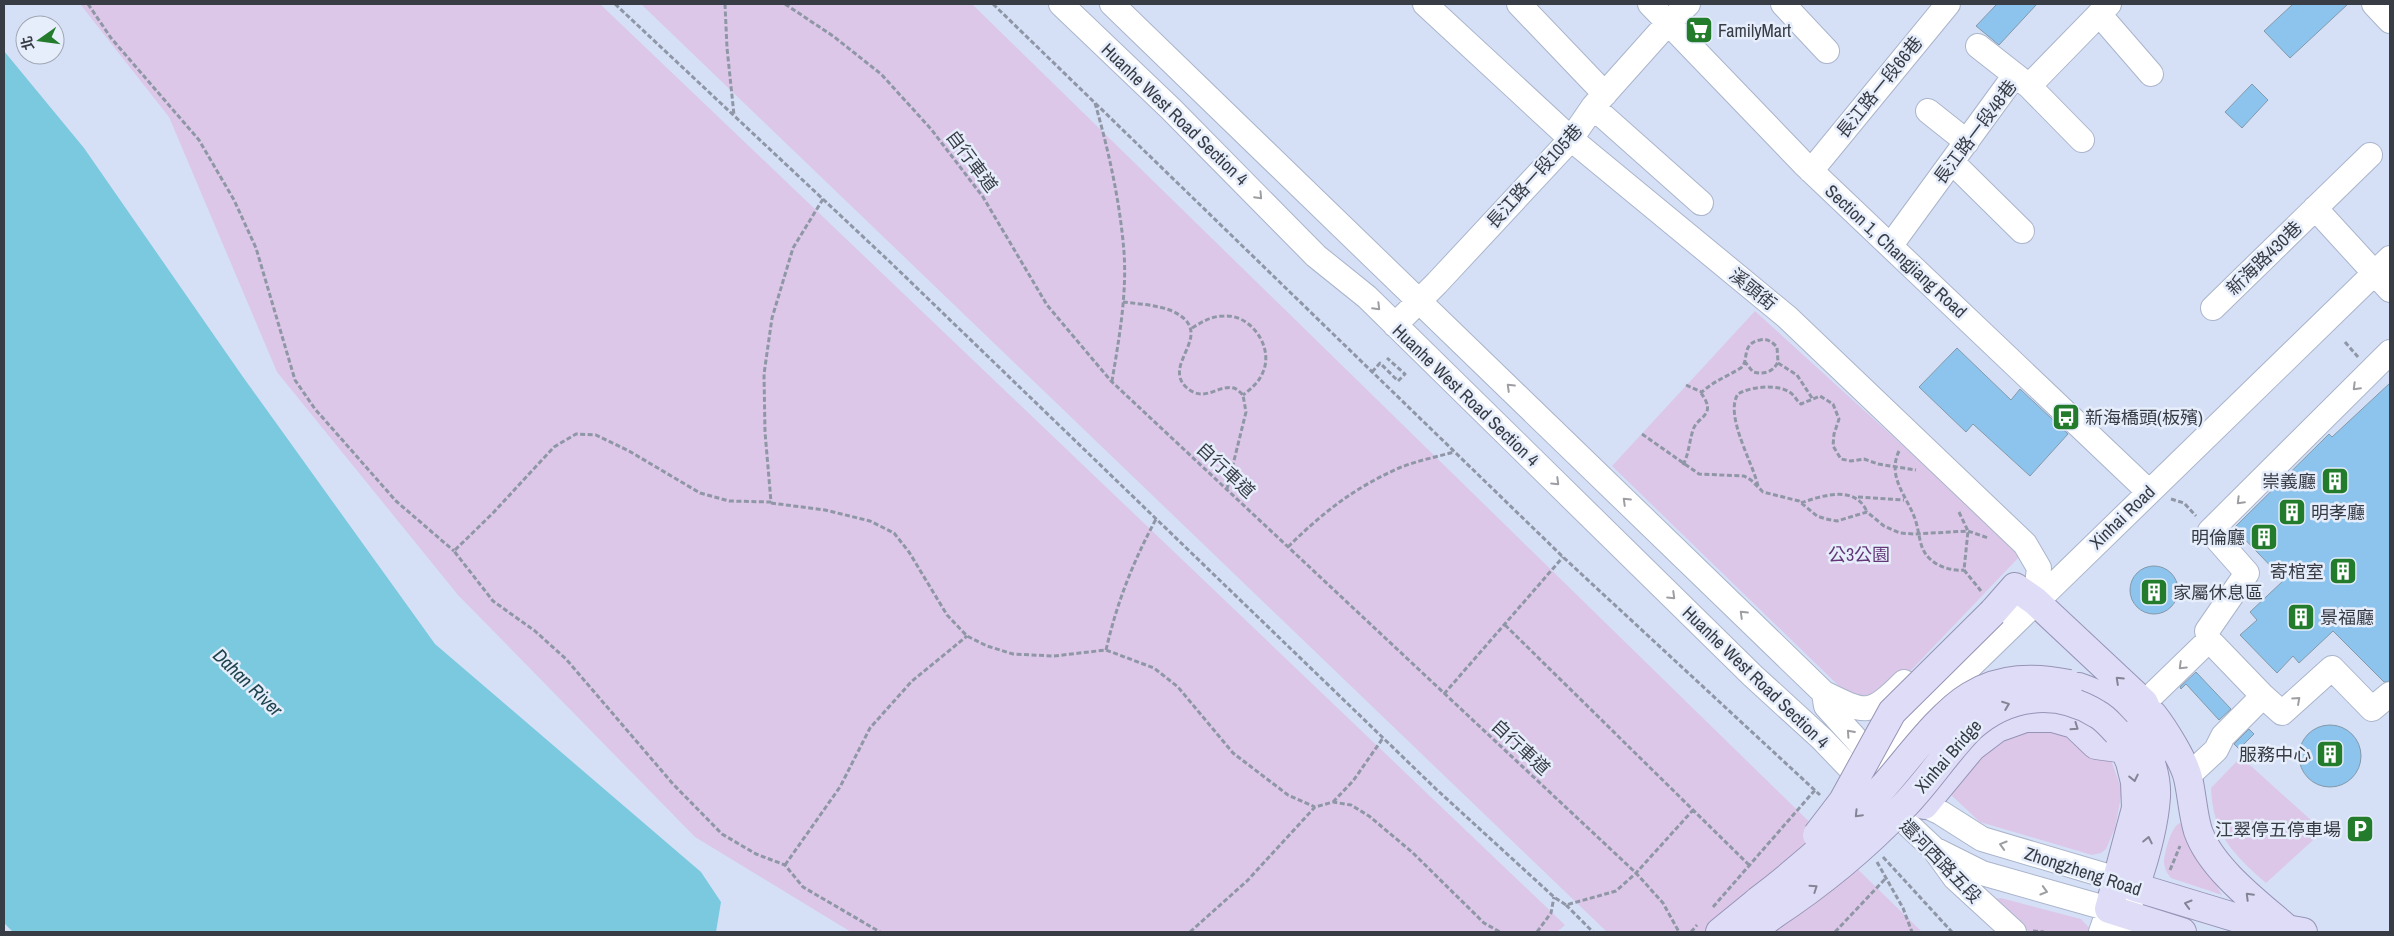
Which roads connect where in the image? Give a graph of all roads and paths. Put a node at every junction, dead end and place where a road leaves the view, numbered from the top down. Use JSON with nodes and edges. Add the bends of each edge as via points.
{"nodes":[{"id":1,"x":88,"y":4,"type":"edge"},
{"id":2,"x":614,"y":4,"type":"edge"},
{"id":3,"x":725,"y":4,"type":"edge"},
{"id":4,"x":785,"y":4,"type":"edge"},
{"id":5,"x":993,"y":4,"type":"edge"},
{"id":6,"x":1061,"y":4,"type":"edge"},
{"id":7,"x":1112,"y":4,"type":"edge"},
{"id":8,"x":1425,"y":4,"type":"edge"},
{"id":9,"x":1519,"y":4,"type":"edge"},
{"id":10,"x":1650,"y":4,"type":"edge"},
{"id":11,"x":1688,"y":4,"type":"edge"},
{"id":12,"x":1783,"y":4,"type":"edge"},
{"id":13,"x":1948,"y":4,"type":"edge"},
{"id":14,"x":2104,"y":9,"type":"edge"},
{"id":15,"x":1668,"y":23,"type":"junction"},
{"id":16,"x":1978,"y":46,"type":"dead end"},
{"id":17,"x":1827,"y":51,"type":"dead end"},
{"id":18,"x":2150,"y":74,"type":"dead end"},
{"id":19,"x":2022,"y":80,"type":"junction"},
{"id":20,"x":1599,"y":100,"type":"junction"},
{"id":21,"x":1095,"y":102,"type":"junction"},
{"id":22,"x":1928,"y":111,"type":"dead end"},
{"id":23,"x":734,"y":117,"type":"junction"},
{"id":24,"x":1571,"y":139,"type":"junction"},
{"id":25,"x":2082,"y":140,"type":"dead end"},
{"id":26,"x":1967,"y":142,"type":"junction"},
{"id":27,"x":2370,"y":155,"type":"dead end"},
{"id":28,"x":1952,"y":162,"type":"junction"},
{"id":29,"x":1811,"y":170,"type":"junction"},
{"id":30,"x":823,"y":198,"type":"junction"},
{"id":31,"x":1701,"y":203,"type":"dead end"},
{"id":32,"x":2316,"y":208,"type":"junction"},
{"id":33,"x":2022,"y":231,"type":"dead end"},
{"id":34,"x":1891,"y":244,"type":"junction"},
{"id":35,"x":2382,"y":266,"type":"edge"},
{"id":36,"x":2390,"y":290,"type":"edge"},
{"id":37,"x":1420,"y":300,"type":"junction"},
{"id":38,"x":1123,"y":302,"type":"junction"},
{"id":39,"x":2213,"y":308,"type":"dead end"},
{"id":40,"x":1395,"y":325,"type":"junction"},
{"id":41,"x":1191,"y":328,"type":"junction"},
{"id":42,"x":2390,"y":352,"type":"edge"},
{"id":43,"x":1387,"y":358,"type":"dead end"},
{"id":44,"x":1745,"y":362,"type":"junction"},
{"id":45,"x":1778,"y":363,"type":"junction"},
{"id":46,"x":1372,"y":372,"type":"junction"},
{"id":47,"x":1112,"y":381,"type":"junction"},
{"id":48,"x":1686,"y":386,"type":"dead end"},
{"id":49,"x":1700,"y":392,"type":"junction"},
{"id":50,"x":1243,"y":395,"type":"junction"},
{"id":51,"x":1812,"y":398,"type":"junction"},
{"id":52,"x":1642,"y":434,"type":"dead end"},
{"id":53,"x":1902,"y":445,"type":"dead end"},
{"id":54,"x":1455,"y":452,"type":"junction"},
{"id":55,"x":1683,"y":465,"type":"junction"},
{"id":56,"x":1894,"y":466,"type":"junction"},
{"id":57,"x":1924,"y":473,"type":"dead end"},
{"id":58,"x":1758,"y":486,"type":"junction"},
{"id":59,"x":1226,"y":490,"type":"junction"},
{"id":60,"x":2148,"y":491,"type":"junction"},
{"id":61,"x":1854,"y":497,"type":"junction"},
{"id":62,"x":1904,"y":500,"type":"junction"},
{"id":63,"x":771,"y":502,"type":"junction"},
{"id":64,"x":1801,"y":504,"type":"junction"},
{"id":65,"x":1956,"y":507,"type":"dead end"},
{"id":66,"x":1867,"y":512,"type":"junction"},
{"id":67,"x":1156,"y":519,"type":"junction"},
{"id":68,"x":2210,"y":531,"type":"junction"},
{"id":69,"x":1968,"y":532,"type":"junction"},
{"id":70,"x":1919,"y":534,"type":"junction"},
{"id":71,"x":1995,"y":541,"type":"dead end"},
{"id":72,"x":1288,"y":547,"type":"junction"},
{"id":73,"x":454,"y":551,"type":"junction"},
{"id":74,"x":1564,"y":557,"type":"junction"},
{"id":75,"x":1964,"y":570,"type":"junction"},
{"id":76,"x":2025,"y":594,"type":"junction"},
{"id":77,"x":1988,"y":603,"type":"junction"},
{"id":78,"x":1504,"y":625,"type":"junction"},
{"id":79,"x":967,"y":636,"type":"junction"},
{"id":80,"x":2209,"y":640,"type":"junction"},
{"id":81,"x":1106,"y":650,"type":"junction"},
{"id":82,"x":1824,"y":693,"type":"junction"},
{"id":83,"x":1444,"y":694,"type":"junction"},
{"id":84,"x":2390,"y":694,"type":"edge"},
{"id":85,"x":2263,"y":696,"type":"junction"},
{"id":86,"x":2144,"y":703,"type":"junction"},
{"id":87,"x":1383,"y":738,"type":"junction"},
{"id":88,"x":2121,"y":741,"type":"junction"},
{"id":89,"x":2152,"y":768,"type":"junction"},
{"id":90,"x":1883,"y":769,"type":"junction"},
{"id":91,"x":2188,"y":776,"type":"junction"},
{"id":92,"x":1870,"y":789,"type":"junction"},
{"id":93,"x":1815,"y":790,"type":"junction"},
{"id":94,"x":1333,"y":802,"type":"junction"},
{"id":95,"x":1827,"y":802,"type":"dead end"},
{"id":96,"x":1924,"y":805,"type":"junction"},
{"id":97,"x":1315,"y":807,"type":"junction"},
{"id":98,"x":1693,"y":810,"type":"junction"},
{"id":99,"x":2184,"y":841,"type":"dead end"},
{"id":100,"x":1934,"y":849,"type":"junction"},
{"id":101,"x":1880,"y":854,"type":"dead end"},
{"id":102,"x":1877,"y":861,"type":"dead end"},
{"id":103,"x":785,"y":865,"type":"junction"},
{"id":104,"x":1749,"y":865,"type":"junction"},
{"id":105,"x":2170,"y":870,"type":"dead end"},
{"id":106,"x":1636,"y":873,"type":"junction"},
{"id":107,"x":1886,"y":878,"type":"junction"},
{"id":108,"x":2126,"y":883,"type":"junction"},
{"id":109,"x":1554,"y":897,"type":"junction"},
{"id":110,"x":1758,"y":901,"type":"junction"},
{"id":111,"x":1566,"y":905,"type":"junction"},
{"id":112,"x":1711,"y":920,"type":"edge"},
{"id":113,"x":2115,"y":922,"type":"edge"},
{"id":114,"x":2294,"y":930,"type":"edge"},
{"id":115,"x":880,"y":932,"type":"edge"},
{"id":116,"x":1190,"y":932,"type":"edge"},
{"id":117,"x":1500,"y":932,"type":"edge"},
{"id":118,"x":1537,"y":932,"type":"edge"},
{"id":119,"x":1593,"y":932,"type":"edge"},
{"id":120,"x":1679,"y":932,"type":"edge"},
{"id":121,"x":1691,"y":932,"type":"edge"},
{"id":122,"x":1751,"y":932,"type":"edge"},
{"id":123,"x":1835,"y":932,"type":"edge"},
{"id":124,"x":1912,"y":932,"type":"edge"},
{"id":125,"x":1952,"y":932,"type":"edge"},
{"id":126,"x":2024,"y":932,"type":"edge"},
{"id":127,"x":2044,"y":932,"type":"edge"},
{"id":128,"x":2182,"y":932,"type":"edge"}],
"edges":[{"from":1,"to":73,"type":"path","via":[[111,38],[200,140],[234,200],[256,248],[295,380],[315,409],[396,502]]},
{"from":2,"to":23,"type":"path"},
{"from":3,"to":23,"type":"path"},
{"from":4,"to":47,"type":"path","name":"自行車道","via":[[881,74],[931,130],[983,197],[1047,305]]},
{"from":5,"to":21,"type":"path"},
{"from":6,"to":40,"type":"street","name":"Huanhe West Road Section 4","one_way":true,"via":[[1171,109],[1316,256],[1367,297]]},
{"from":7,"to":37,"type":"street","name":"Huanhe West Road Section 4"},
{"from":8,"to":24,"type":"street","name":"溪頭街"},
{"from":9,"to":20,"type":"street"},
{"from":10,"to":15,"type":"street","name":"Section 1, Changjiang Road"},
{"from":11,"to":15,"type":"street","name":"長江路一段105巷"},
{"from":12,"to":17,"type":"street"},
{"from":13,"to":29,"type":"street","name":"長江路一段66巷"},
{"from":14,"to":18,"type":"street"},
{"from":14,"to":19,"type":"street","name":"長江路一段48巷"},
{"from":15,"to":20,"type":"street","name":"長江路一段105巷"},
{"from":15,"to":29,"type":"street","name":"Section 1, Changjiang Road"},
{"from":16,"to":19,"type":"street"},
{"from":19,"to":25,"type":"street"},
{"from":19,"to":26,"type":"street","name":"長江路一段48巷"},
{"from":20,"to":24,"type":"street","name":"長江路一段105巷"},
{"from":20,"to":31,"type":"street"},
{"from":21,"to":38,"type":"path","via":[[1116,195],[1124,253]]},
{"from":21,"to":46,"type":"path"},
{"from":22,"to":26,"type":"street"},
{"from":23,"to":30,"type":"path"},
{"from":24,"to":37,"type":"street","name":"長江路一段105巷"},
{"from":24,"to":76,"type":"street","name":"溪頭街","via":[[1787,317],[2025,544],[2039,568]]},
{"from":26,"to":28,"type":"street","name":"長江路一段48巷"},
{"from":27,"to":32,"type":"street","name":"新海路430巷"},
{"from":28,"to":33,"type":"street"},
{"from":28,"to":34,"type":"street","name":"長江路一段48巷"},
{"from":29,"to":34,"type":"street","name":"Section 1, Changjiang Road"},
{"from":30,"to":63,"type":"path","via":[[793,248],[772,318],[764,374]]},
{"from":30,"to":67,"type":"path"},
{"from":32,"to":35,"type":"street","name":"新海路430巷"},
{"from":32,"to":39,"type":"street","name":"新海路430巷"},
{"from":34,"to":60,"type":"street","name":"Section 1, Changjiang Road"},
{"from":35,"to":36,"type":"street","name":"新海路430巷"},
{"from":35,"to":60,"type":"street","name":"Xinhai Road"},
{"from":37,"to":40,"type":"street","name":"長江路一段105巷"},
{"from":82,"to":37,"type":"street","name":"Huanhe West Road Section 4","one_way":true},
{"from":38,"to":41,"type":"path","via":[[1171,310]]},
{"from":38,"to":47,"type":"path"},
{"from":40,"to":92,"type":"street","name":"Huanhe West Road Section 4","one_way":true},
{"from":41,"to":50,"type":"path","via":[[1192,338],[1182,359],[1180,373],[1185,386],[1196,393],[1210,394],[1234,388]]},
{"from":41,"to":50,"type":"path","via":[[1208,318],[1226,315],[1244,320],[1257,331],[1265,349],[1264,370],[1255,386]]},
{"from":42,"to":68,"type":"street","one_way":true},
{"from":43,"to":46,"type":"path","via":[[1404,374],[1398,381],[1380,363]]},
{"from":44,"to":45,"type":"path","via":[[1753,372],[1760,374],[1772,370]]},
{"from":44,"to":45,"type":"path","via":[[1750,344],[1763,339],[1776,347]]},
{"from":44,"to":49,"type":"path","via":[[1741,369]]},
{"from":45,"to":51,"type":"path","via":[[1796,375]]},
{"from":46,"to":54,"type":"path"},
{"from":47,"to":59,"type":"path","name":"自行車道"},
{"from":48,"to":49,"type":"path"},
{"from":49,"to":55,"type":"path","via":[[1706,400],[1707,413],[1694,426]]},
{"from":50,"to":59,"type":"path","via":[[1246,412]]},
{"from":51,"to":56,"type":"path","via":[[1824,397],[1839,415],[1833,441],[1841,459],[1864,459]]},
{"from":51,"to":58,"type":"path","via":[[1801,404],[1792,394],[1776,387],[1746,390],[1735,398],[1738,432]]},
{"from":52,"to":55,"type":"path"},
{"from":53,"to":56,"type":"path"},
{"from":54,"to":72,"type":"path","via":[[1400,468],[1357,489],[1321,514]]},
{"from":54,"to":74,"type":"path"},
{"from":55,"to":58,"type":"path","via":[[1699,474],[1744,476]]},
{"from":56,"to":57,"type":"path"},
{"from":56,"to":62,"type":"path"},
{"from":58,"to":64,"type":"path","via":[[1763,492]]},
{"from":59,"to":72,"type":"path","name":"自行車道"},
{"from":60,"to":68,"type":"path","via":[[2184,503]]},
{"from":60,"to":76,"type":"street","name":"Xinhai Road"},
{"from":61,"to":62,"type":"path"},
{"from":61,"to":64,"type":"path","via":[[1835,494]]},
{"from":61,"to":66,"type":"path","via":[[1863,503]]},
{"from":62,"to":70,"type":"path"},
{"from":63,"to":73,"type":"path","via":[[729,501],[700,493],[596,435],[576,434],[554,447]]},
{"from":63,"to":79,"type":"path","via":[[870,520],[894,533],[947,615]]},
{"from":64,"to":66,"type":"path","via":[[1817,516],[1837,521]]},
{"from":65,"to":69,"type":"path"},
{"from":66,"to":70,"type":"path","via":[[1894,531]]},
{"from":67,"to":81,"type":"path","via":[[1116,606]]},
{"from":67,"to":87,"type":"path"},
{"from":68,"to":80,"type":"street","via":[[2247,573],[2208,631]]},
{"from":69,"to":70,"type":"path"},
{"from":69,"to":71,"type":"path"},
{"from":69,"to":75,"type":"path"},
{"from":70,"to":75,"type":"path","via":[[1925,553],[1935,564],[1951,570]]},
{"from":72,"to":83,"type":"path","name":"自行車道"},
{"from":73,"to":103,"type":"path","via":[[493,602],[535,631],[566,659],[673,784],[722,834],[756,854]]},
{"from":74,"to":78,"type":"path"},
{"from":74,"to":93,"type":"path"},
{"from":75,"to":77,"type":"path"},
{"from":76,"to":77,"type":"main road"},
{"from":76,"to":82,"type":"street","via":[[1996,590],[1884,703],[1867,709],[1851,706]]},
{"from":86,"to":76,"type":"main road","one_way":true},
{"from":76,"to":90,"type":"street","name":"Xinhai Road","via":[[1913,727]]},
{"from":77,"to":110,"type":"main road","bridge":true,"via":[[1892,712],[1825,826]]},
{"from":78,"to":83,"type":"path"},
{"from":78,"to":98,"type":"path"},
{"from":79,"to":81,"type":"path","via":[[1013,654],[1054,656]]},
{"from":79,"to":103,"type":"path","via":[[912,682],[870,728],[840,787]]},
{"from":80,"to":85,"type":"street"},
{"from":80,"to":86,"type":"street","one_way":true},
{"from":81,"to":97,"type":"path","via":[[1154,668],[1178,686],[1233,753],[1288,795]]},
{"from":90,"to":82,"type":"street","name":"Huanhe West Road Section 4","one_way":true,"via":[[1826,706]]},
{"from":83,"to":106,"type":"path","name":"自行車道"},
{"from":85,"to":84,"type":"street","one_way":true,"via":[[2282,713],[2332,668],[2372,709]]},
{"from":85,"to":91,"type":"street","via":[[2223,736],[2216,750]]},
{"from":86,"to":89,"type":"main road","via":[[2155,732]]},
{"from":86,"to":91,"type":"main road","via":[[2164,730]]},
{"from":87,"to":94,"type":"path"},
{"from":87,"to":109,"type":"path"},
{"from":96,"to":88,"type":"main road","one_way":true,"via":[[1972,747],[1997,728],[2025,718],[2053,718],[2074,724],[2096,745]]},
{"from":88,"to":108,"type":"main road","one_way":true,"via":[[2135,782],[2136,808]]},
{"from":122,"to":88,"type":"main road","name":"Xinhai Bridge","one_way":true,"bridge":true,"via":[[1820,884],[1850,858],[1902,808],[1957,741],[1984,716],[2029,698],[2061,699],[2099,715]]},
{"from":108,"to":89,"type":"main road","one_way":true,"via":[[2144,861],[2156,795]]},
{"from":89,"to":110,"type":"main road","name":"Xinhai Bridge","one_way":true,"bridge":true,"via":[[2141,742],[2104,698],[2051,680],[2022,678],[1989,686],[1955,706],[1837,836]]},
{"from":90,"to":92,"type":"street","name":"Xinhai Road"},
{"from":90,"to":96,"type":"street","name":"Zhongzheng Road"},
{"from":114,"to":91,"type":"main road","one_way":true,"via":[[2253,900],[2214,860],[2198,831]]},
{"from":92,"to":100,"type":"street","name":"還河西路五段"},
{"from":93,"to":95,"type":"path"},
{"from":93,"to":104,"type":"path"},
{"from":94,"to":97,"type":"path"},
{"from":94,"to":117,"type":"path","via":[[1351,805],[1370,816],[1484,923]]},
{"from":108,"to":96,"type":"street","name":"Zhongzheng Road","one_way":true,"via":[[1982,839]]},
{"from":97,"to":116,"type":"path","via":[[1248,881]]},
{"from":98,"to":104,"type":"path"},
{"from":98,"to":106,"type":"path"},
{"from":99,"to":105,"type":"path"},
{"from":100,"to":113,"type":"street","name":"Zhongzheng Road","one_way":true,"via":[[1982,873]]},
{"from":100,"to":126,"type":"street","name":"還河西路五段","via":[[1955,878]]},
{"from":101,"to":125,"type":"path"},
{"from":102,"to":107,"type":"path"},
{"from":103,"to":115,"type":"path","via":[[803,887]]},
{"from":104,"to":112,"type":"path"},
{"from":106,"to":111,"type":"path","via":[[1616,891]]},
{"from":106,"to":120,"type":"path","name":"自行車道","via":[[1663,903]]},
{"from":107,"to":123,"type":"path"},
{"from":107,"to":124,"type":"path"},
{"from":108,"to":113,"type":"main road"},
{"from":114,"to":108,"type":"main road","name":"Zhongzheng Road","one_way":true,"via":[[2257,924]]},
{"from":109,"to":111,"type":"path"},
{"from":109,"to":118,"type":"path","via":[[1551,913]]},
{"from":110,"to":112,"type":"main road","name":"Xinhai Bridge"},
{"from":111,"to":119,"type":"path"},
{"from":112,"to":121,"type":"path"},
{"from":113,"to":128,"type":"main road","name":"Zhongzheng Road"},
{"from":126,"to":127,"type":"path"}]}
